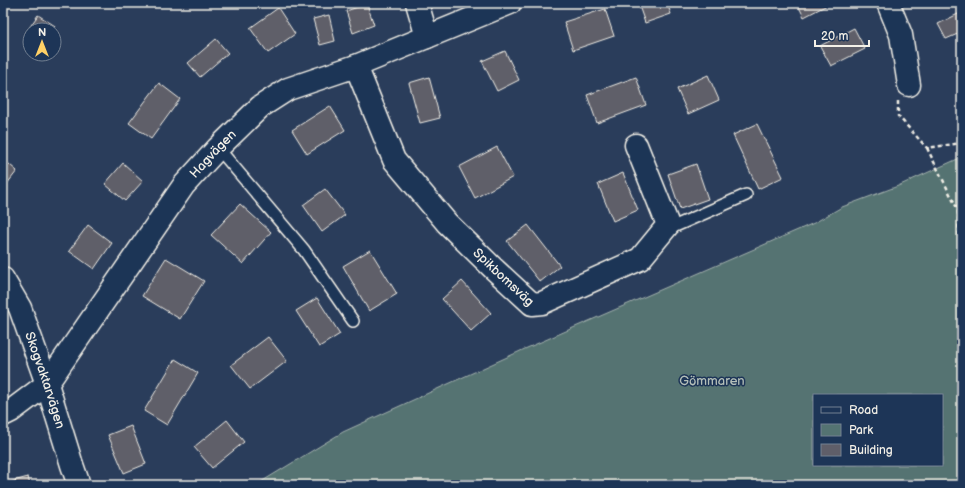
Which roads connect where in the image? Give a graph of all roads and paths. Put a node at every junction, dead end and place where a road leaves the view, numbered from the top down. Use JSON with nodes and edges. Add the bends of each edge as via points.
{"nodes":[{"id":1,"x":417,"y":3,"type":"edge"},
{"id":2,"x":510,"y":3,"type":"edge"},
{"id":3,"x":888,"y":3,"type":"edge"},
{"id":4,"x":427,"y":37,"type":"junction"},
{"id":5,"x":356,"y":66,"type":"junction"},
{"id":6,"x":909,"y":85,"type":"joint"},
{"id":7,"x":962,"y":143,"type":"edge"},
{"id":8,"x":636,"y":145,"type":"dead end"},
{"id":9,"x":218,"y":148,"type":"junction"},
{"id":10,"x":927,"y":148,"type":"junction"},
{"id":11,"x":746,"y":195,"type":"dead end"},
{"id":12,"x":668,"y":225,"type":"junction"},
{"id":13,"x":3,"y":279,"type":"edge"},
{"id":14,"x":962,"y":315,"type":"edge"},
{"id":15,"x":353,"y":321,"type":"dead end"},
{"id":16,"x":47,"y":384,"type":"junction"},
{"id":17,"x":3,"y":415,"type":"edge"},
{"id":18,"x":79,"y":485,"type":"edge"}],
"edges":[{"from":1,"to":4,"type":"street"},
{"from":2,"to":4,"type":"street","name":"Hagvägen"},
{"from":3,"to":6,"type":"street","via":[[901,35]]},
{"from":4,"to":5,"type":"street","name":"Hagvägen"},
{"from":5,"to":9,"type":"street","name":"Hagvägen","via":[[288,90],[260,107]]},
{"from":5,"to":12,"type":"street","name":"Spikbomsväg","via":[[394,160],[447,223],[532,304],[542,303],[640,259]]},
{"from":6,"to":10,"type":"path","via":[[899,84],[898,116]]},
{"from":7,"to":10,"type":"path"},
{"from":8,"to":12,"type":"street"},
{"from":9,"to":15,"type":"lane","via":[[304,250]]},
{"from":9,"to":16,"type":"street","name":"Hagvägen","via":[[184,185]]},
{"from":10,"to":14,"type":"path","via":[[958,210]]},
{"from":11,"to":12,"type":"lane","via":[[674,227]]},
{"from":13,"to":16,"type":"street","name":"Skogvaktarvägen","via":[[20,308]]},
{"from":16,"to":17,"type":"street","name":"Hagvägen"},
{"from":16,"to":18,"type":"street","name":"Skogvaktarvägen"}]}
